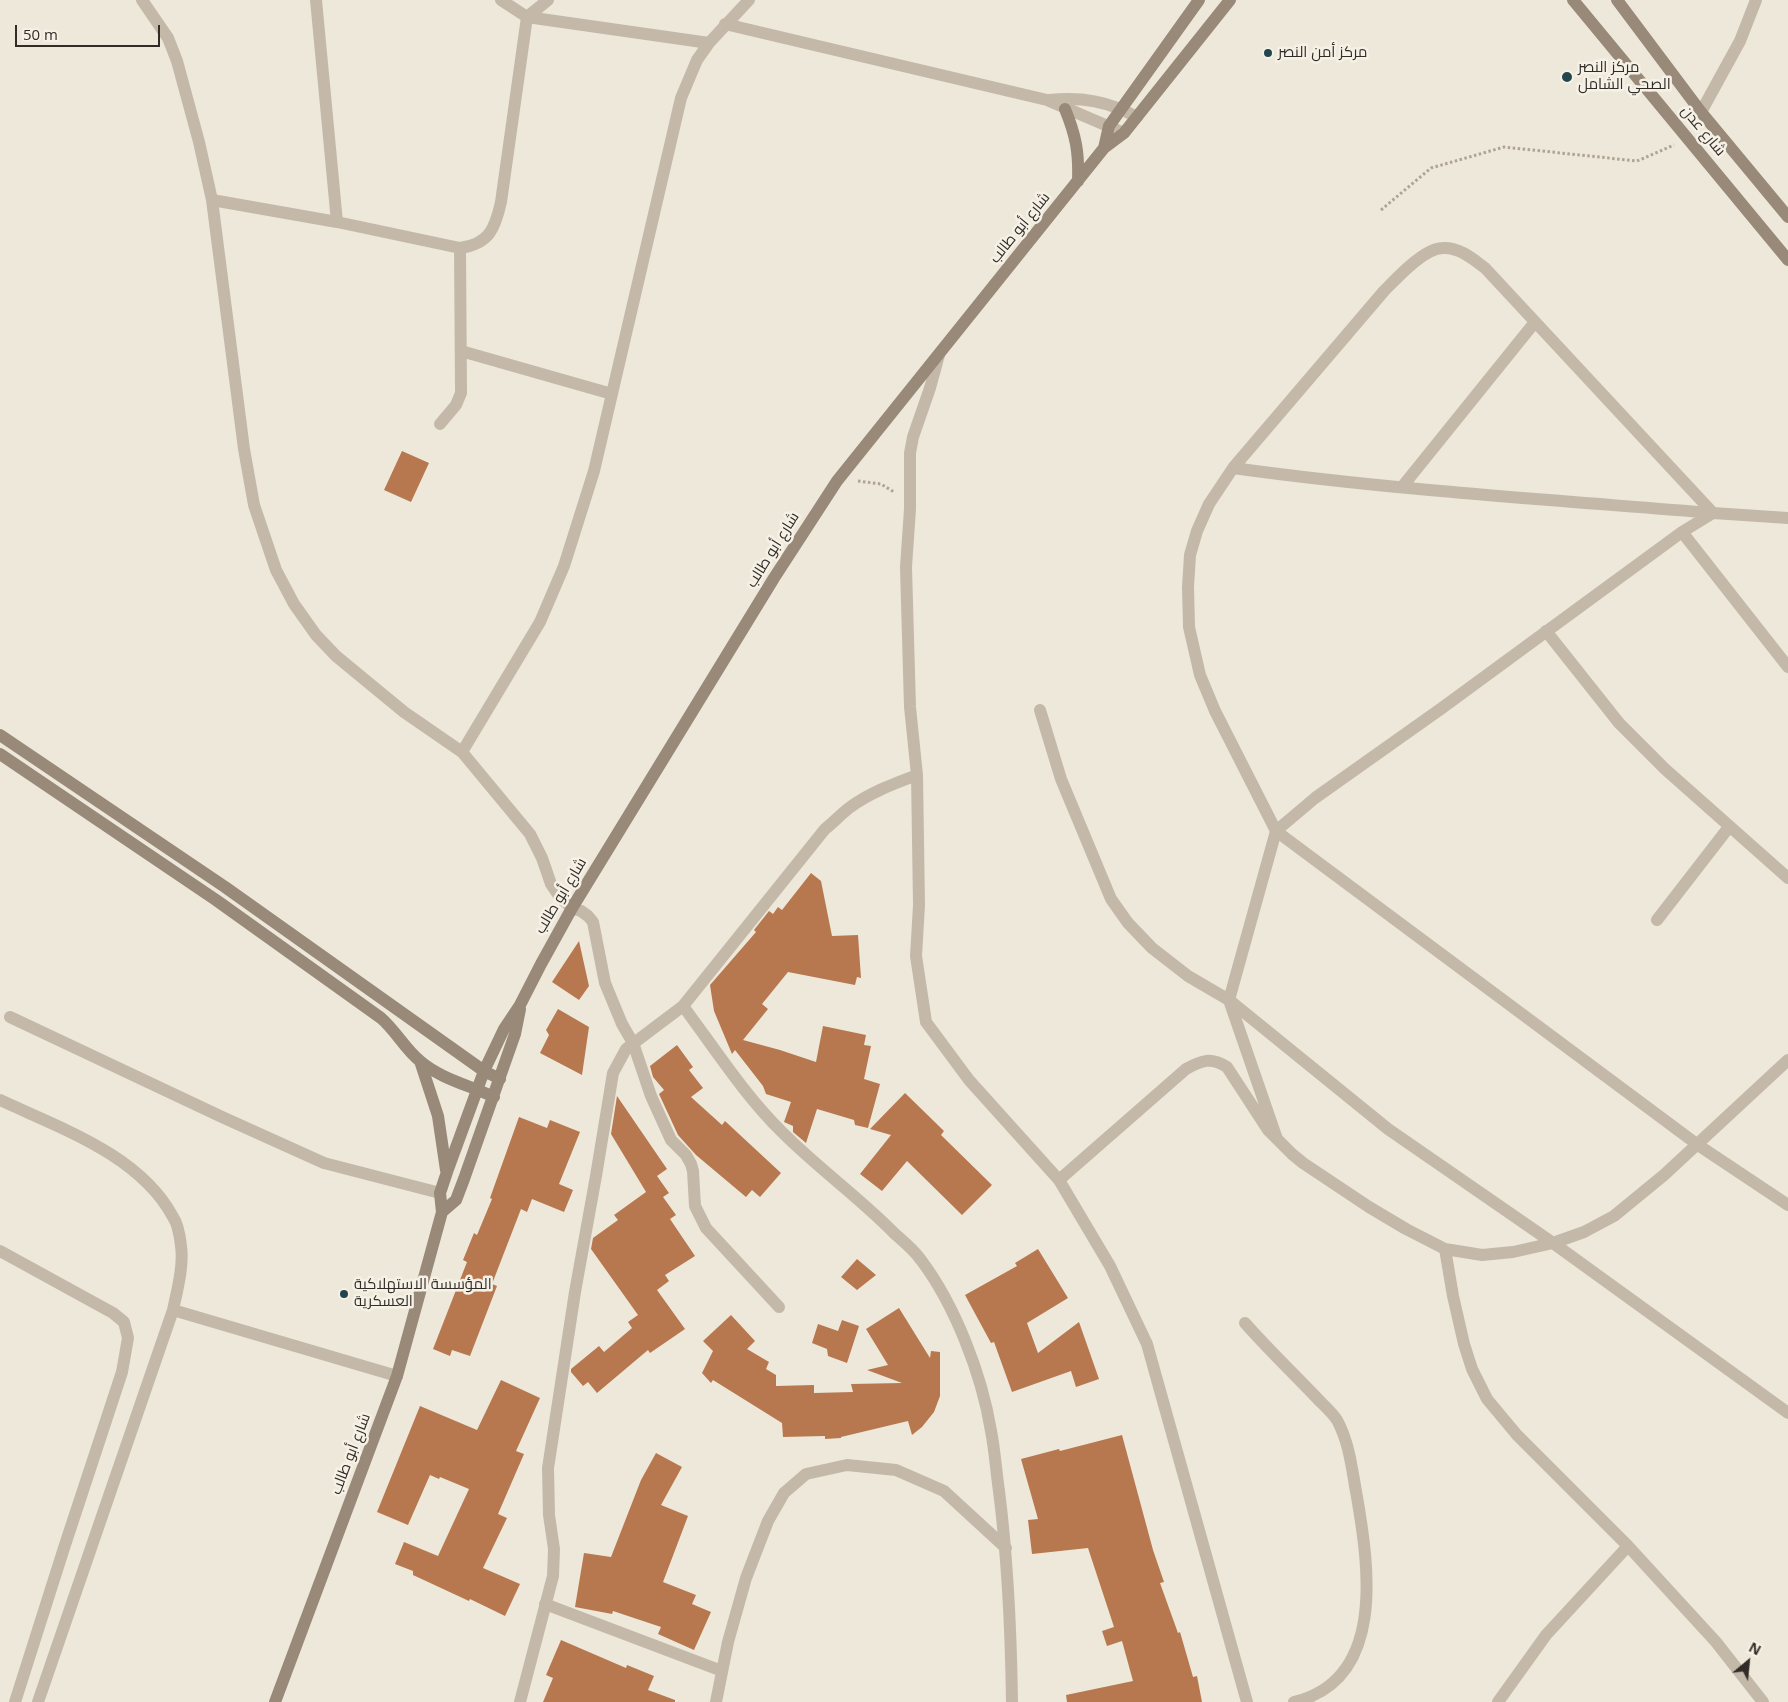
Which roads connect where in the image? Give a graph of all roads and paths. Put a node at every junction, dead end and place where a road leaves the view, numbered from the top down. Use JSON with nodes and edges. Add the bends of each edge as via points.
{"nodes":[{"id":1,"x":142,"y":0,"type":"edge"},
{"id":2,"x":316,"y":0,"type":"edge"},
{"id":3,"x":501,"y":0,"type":"edge"},
{"id":4,"x":548,"y":0,"type":"edge"},
{"id":5,"x":749,"y":0,"type":"edge"},
{"id":6,"x":1199,"y":0,"type":"edge"},
{"id":7,"x":1230,"y":0,"type":"edge"},
{"id":8,"x":1573,"y":0,"type":"edge"},
{"id":9,"x":1617,"y":0,"type":"edge"},
{"id":10,"x":1756,"y":0,"type":"edge"},
{"id":11,"x":528,"y":17,"type":"junction"},
{"id":12,"x":725,"y":24,"type":"junction"},
{"id":13,"x":709,"y":43,"type":"junction"},
{"id":14,"x":1047,"y":100,"type":"junction"},
{"id":15,"x":1121,"y":108,"type":"junction"},
{"id":16,"x":1065,"y":109,"type":"junction"},
{"id":17,"x":1701,"y":112,"type":"junction"},
{"id":18,"x":1137,"y":117,"type":"junction"},
{"id":19,"x":1109,"y":126,"type":"junction"},
{"id":20,"x":1124,"y":133,"type":"junction"},
{"id":21,"x":1688,"y":139,"type":"junction"},
{"id":22,"x":1104,"y":148,"type":"junction"},
{"id":23,"x":1078,"y":181,"type":"junction"},
{"id":24,"x":212,"y":200,"type":"junction"},
{"id":25,"x":1381,"y":210,"type":"dead end"},
{"id":26,"x":1788,"y":217,"type":"edge"},
{"id":27,"x":337,"y":222,"type":"junction"},
{"id":28,"x":460,"y":248,"type":"junction"},
{"id":29,"x":1788,"y":260,"type":"edge"},
{"id":30,"x":1535,"y":322,"type":"junction"},
{"id":31,"x":461,"y":352,"type":"junction"},
{"id":32,"x":939,"y":355,"type":"junction"},
{"id":33,"x":612,"y":394,"type":"junction"},
{"id":34,"x":440,"y":424,"type":"dead end"},
{"id":35,"x":1233,"y":468,"type":"junction"},
{"id":36,"x":837,"y":481,"type":"junction"},
{"id":37,"x":1402,"y":487,"type":"junction"},
{"id":38,"x":910,"y":509,"type":"junction"},
{"id":39,"x":1713,"y":513,"type":"junction"},
{"id":40,"x":1788,"y":518,"type":"edge"},
{"id":41,"x":1682,"y":532,"type":"junction"},
{"id":42,"x":1546,"y":631,"type":"junction"},
{"id":43,"x":1788,"y":668,"type":"edge"},
{"id":44,"x":1040,"y":710,"type":"dead end"},
{"id":45,"x":0,"y":735,"type":"edge"},
{"id":46,"x":462,"y":752,"type":"junction"},
{"id":47,"x":0,"y":754,"type":"edge"},
{"id":48,"x":917,"y":776,"type":"junction"},
{"id":49,"x":1729,"y":827,"type":"junction"},
{"id":50,"x":1276,"y":831,"type":"junction"},
{"id":51,"x":1788,"y":878,"type":"edge"},
{"id":52,"x":572,"y":908,"type":"junction"},
{"id":53,"x":1657,"y":920,"type":"dead end"},
{"id":54,"x":1229,"y":1000,"type":"junction"},
{"id":55,"x":520,"y":1005,"type":"junction"},
{"id":56,"x":683,"y":1006,"type":"junction"},
{"id":57,"x":10,"y":1017,"type":"dead end"},
{"id":58,"x":633,"y":1043,"type":"junction"},
{"id":59,"x":1788,"y":1060,"type":"edge"},
{"id":60,"x":420,"y":1061,"type":"junction"},
{"id":61,"x":484,"y":1072,"type":"junction"},
{"id":62,"x":500,"y":1079,"type":"junction"},
{"id":63,"x":478,"y":1089,"type":"junction"},
{"id":64,"x":494,"y":1096,"type":"junction"},
{"id":65,"x":0,"y":1100,"type":"edge"},
{"id":66,"x":1277,"y":1139,"type":"junction"},
{"id":67,"x":1698,"y":1145,"type":"junction"},
{"id":68,"x":447,"y":1172,"type":"junction"},
{"id":69,"x":1060,"y":1180,"type":"junction"},
{"id":70,"x":440,"y":1193,"type":"junction"},
{"id":71,"x":1788,"y":1205,"type":"edge"},
{"id":72,"x":442,"y":1212,"type":"junction"},
{"id":73,"x":1553,"y":1243,"type":"junction"},
{"id":74,"x":1445,"y":1249,"type":"junction"},
{"id":75,"x":0,"y":1251,"type":"edge"},
{"id":76,"x":779,"y":1307,"type":"dead end"},
{"id":77,"x":173,"y":1310,"type":"junction"},
{"id":78,"x":1245,"y":1323,"type":"dead end"},
{"id":79,"x":397,"y":1376,"type":"junction"},
{"id":80,"x":1788,"y":1413,"type":"edge"},
{"id":81,"x":1628,"y":1546,"type":"junction"},
{"id":82,"x":1006,"y":1548,"type":"junction"},
{"id":83,"x":545,"y":1604,"type":"junction"},
{"id":84,"x":722,"y":1671,"type":"junction"},
{"id":85,"x":15,"y":1702,"type":"edge"},
{"id":86,"x":38,"y":1702,"type":"edge"},
{"id":87,"x":275,"y":1702,"type":"edge"},
{"id":88,"x":520,"y":1702,"type":"edge"},
{"id":89,"x":716,"y":1702,"type":"edge"},
{"id":90,"x":1012,"y":1702,"type":"edge"},
{"id":91,"x":1247,"y":1702,"type":"edge"},
{"id":92,"x":1294,"y":1702,"type":"edge"},
{"id":93,"x":1498,"y":1702,"type":"edge"},
{"id":94,"x":1763,"y":1702,"type":"edge"}],
"edges":[{"from":1,"to":24,"type":"street","via":[[168,38],[177,60]]},
{"from":2,"to":27,"type":"street"},
{"from":3,"to":11,"type":"street"},
{"from":4,"to":11,"type":"street"},
{"from":5,"to":12,"type":"street"},
{"from":6,"to":15,"type":"street","name":"شارع أبو طالب"},
{"from":7,"to":18,"type":"street","name":"شارع أبو طالب"},
{"from":8,"to":21,"type":"street","name":"شارع عدن"},
{"from":9,"to":17,"type":"street","name":"شارع عدن"},
{"from":10,"to":17,"type":"street","via":[[1740,41]]},
{"from":11,"to":13,"type":"street"},
{"from":11,"to":28,"type":"street","via":[[506,181],[498,215],[484,240]]},
{"from":12,"to":13,"type":"street"},
{"from":12,"to":14,"type":"street"},
{"from":13,"to":33,"type":"street","via":[[697,60],[681,98]]},
{"from":14,"to":15,"type":"street","via":[[1070,98]]},
{"from":14,"to":16,"type":"street"},
{"from":15,"to":18,"type":"street"},
{"from":15,"to":19,"type":"street","name":"شارع أبو طالب"},
{"from":16,"to":19,"type":"street"},
{"from":16,"to":23,"type":"street","via":[[1079,156]]},
{"from":17,"to":26,"type":"street","name":"شارع عدن"},
{"from":18,"to":20,"type":"street","name":"شارع أبو طالب"},
{"from":19,"to":20,"type":"street"},
{"from":19,"to":22,"type":"street","name":"شارع أبو طالب"},
{"from":20,"to":22,"type":"street","name":"شارع أبو طالب"},
{"from":21,"to":25,"type":"path","via":[[1637,161],[1504,147],[1431,168]]},
{"from":21,"to":29,"type":"street","name":"شارع عدن"},
{"from":22,"to":23,"type":"street","name":"شارع أبو طالب"},
{"from":23,"to":32,"type":"street","name":"شارع أبو طالب"},
{"from":24,"to":27,"type":"street"},
{"from":24,"to":46,"type":"street","via":[[244,449],[254,505],[276,570],[316,635],[336,656],[404,712]]},
{"from":27,"to":28,"type":"street"},
{"from":28,"to":31,"type":"street"},
{"from":30,"to":35,"type":"street","via":[[1485,268],[1468,255],[1442,248],[1428,254],[1412,264],[1384,291]]},
{"from":30,"to":37,"type":"street"},
{"from":30,"to":39,"type":"street"},
{"from":31,"to":33,"type":"street"},
{"from":31,"to":34,"type":"street","via":[[461,392],[456,405]]},
{"from":32,"to":36,"type":"street","name":"شارع أبو طالب"},
{"from":32,"to":38,"type":"street","via":[[911,445]]},
{"from":33,"to":46,"type":"street","via":[[580,520],[552,597]]},
{"from":35,"to":37,"type":"street"},
{"from":35,"to":50,"type":"street","via":[[1209,504],[1190,555],[1189,627],[1200,676]]},
{"from":36,"to":38,"type":"path","via":[[863,480],[881,484],[893,490]]},
{"from":36,"to":52,"type":"street","name":"شارع أبو طالب"},
{"from":37,"to":39,"type":"street"},
{"from":38,"to":48,"type":"street","via":[[906,567],[907,644]]},
{"from":39,"to":40,"type":"street"},
{"from":39,"to":41,"type":"street"},
{"from":41,"to":42,"type":"street"},
{"from":41,"to":43,"type":"street"},
{"from":42,"to":49,"type":"street","via":[[1619,722]]},
{"from":42,"to":50,"type":"street","via":[[1315,798]]},
{"from":44,"to":54,"type":"street","via":[[1062,778],[1111,899],[1152,948],[1188,976]]},
{"from":45,"to":61,"type":"street","via":[[217,882]]},
{"from":46,"to":52,"type":"street","via":[[530,834],[551,884]]},
{"from":47,"to":60,"type":"street","via":[[216,900],[381,1018]]},
{"from":48,"to":56,"type":"street","via":[[870,795],[825,830]]},
{"from":48,"to":69,"type":"street","via":[[920,906],[916,956],[926,1022],[969,1080]]},
{"from":49,"to":51,"type":"street"},
{"from":49,"to":53,"type":"street"},
{"from":50,"to":54,"type":"street"},
{"from":50,"to":67,"type":"street"},
{"from":52,"to":55,"type":"street","name":"شارع أبو طالب"},
{"from":52,"to":58,"type":"street","via":[[593,922],[605,983]]},
{"from":54,"to":66,"type":"street"},
{"from":54,"to":73,"type":"street","via":[[1388,1129]]},
{"from":55,"to":61,"type":"street","name":"شارع أبو طالب","via":[[504,1029]]},
{"from":55,"to":62,"type":"street","name":"شارع أبو طالب","via":[[515,1034]]},
{"from":56,"to":58,"type":"street"},
{"from":56,"to":82,"type":"street","via":[[744,1089],[782,1132],[868,1207],[919,1258],[936,1281],[954,1314],[975,1369],[991,1430]]},
{"from":57,"to":70,"type":"street","via":[[324,1163]]},
{"from":58,"to":76,"type":"street","via":[[660,1117],[672,1140],[691,1164],[695,1206],[706,1228]]},
{"from":58,"to":83,"type":"street","via":[[613,1073],[572,1311],[548,1468],[554,1564]]},
{"from":59,"to":67,"type":"street"},
{"from":60,"to":63,"type":"street","via":[[449,1078]]},
{"from":60,"to":68,"type":"street","via":[[438,1116]]},
{"from":61,"to":62,"type":"street"},
{"from":61,"to":63,"type":"street","name":"شارع أبو طالب"},
{"from":62,"to":64,"type":"street","name":"شارع أبو طالب"},
{"from":63,"to":64,"type":"street"},
{"from":63,"to":68,"type":"street","name":"شارع أبو طالب"},
{"from":64,"to":72,"type":"street","name":"شارع أبو طالب","via":[[456,1200]]},
{"from":65,"to":77,"type":"street","via":[[98,1146],[136,1172],[157,1192],[174,1218],[182,1248]]},
{"from":66,"to":69,"type":"street","via":[[1227,1067],[1207,1060],[1186,1069]]},
{"from":66,"to":74,"type":"street","via":[[1303,1162],[1369,1207]]},
{"from":67,"to":71,"type":"street"},
{"from":67,"to":73,"type":"street","via":[[1614,1216]]},
{"from":68,"to":70,"type":"street","name":"شارع أبو طالب"},
{"from":69,"to":91,"type":"street","via":[[1110,1266],[1147,1344]]},
{"from":70,"to":72,"type":"street","name":"شارع أبو طالب"},
{"from":72,"to":79,"type":"street","name":"شارع أبو طالب"},
{"from":73,"to":74,"type":"street","via":[[1482,1255]]},
{"from":73,"to":80,"type":"street"},
{"from":74,"to":81,"type":"street","via":[[1464,1344],[1472,1369],[1488,1399],[1517,1434]]},
{"from":75,"to":85,"type":"street","via":[[113,1313],[124,1322],[128,1338],[122,1372]]},
{"from":77,"to":79,"type":"street"},
{"from":77,"to":86,"type":"street"},
{"from":78,"to":92,"type":"street","via":[[1336,1419],[1348,1443],[1363,1531],[1365,1606],[1356,1652],[1348,1668],[1337,1679]]},
{"from":79,"to":87,"type":"street","name":"شارع أبو طالب"},
{"from":81,"to":93,"type":"street","via":[[1546,1635]]},
{"from":81,"to":94,"type":"street","via":[[1716,1642]]},
{"from":82,"to":84,"type":"street","via":[[944,1491],[896,1470],[847,1465],[806,1474],[784,1493],[768,1521],[746,1578]]},
{"from":82,"to":90,"type":"street"},
{"from":83,"to":84,"type":"street"},
{"from":83,"to":88,"type":"street"},
{"from":84,"to":89,"type":"street"}]}
